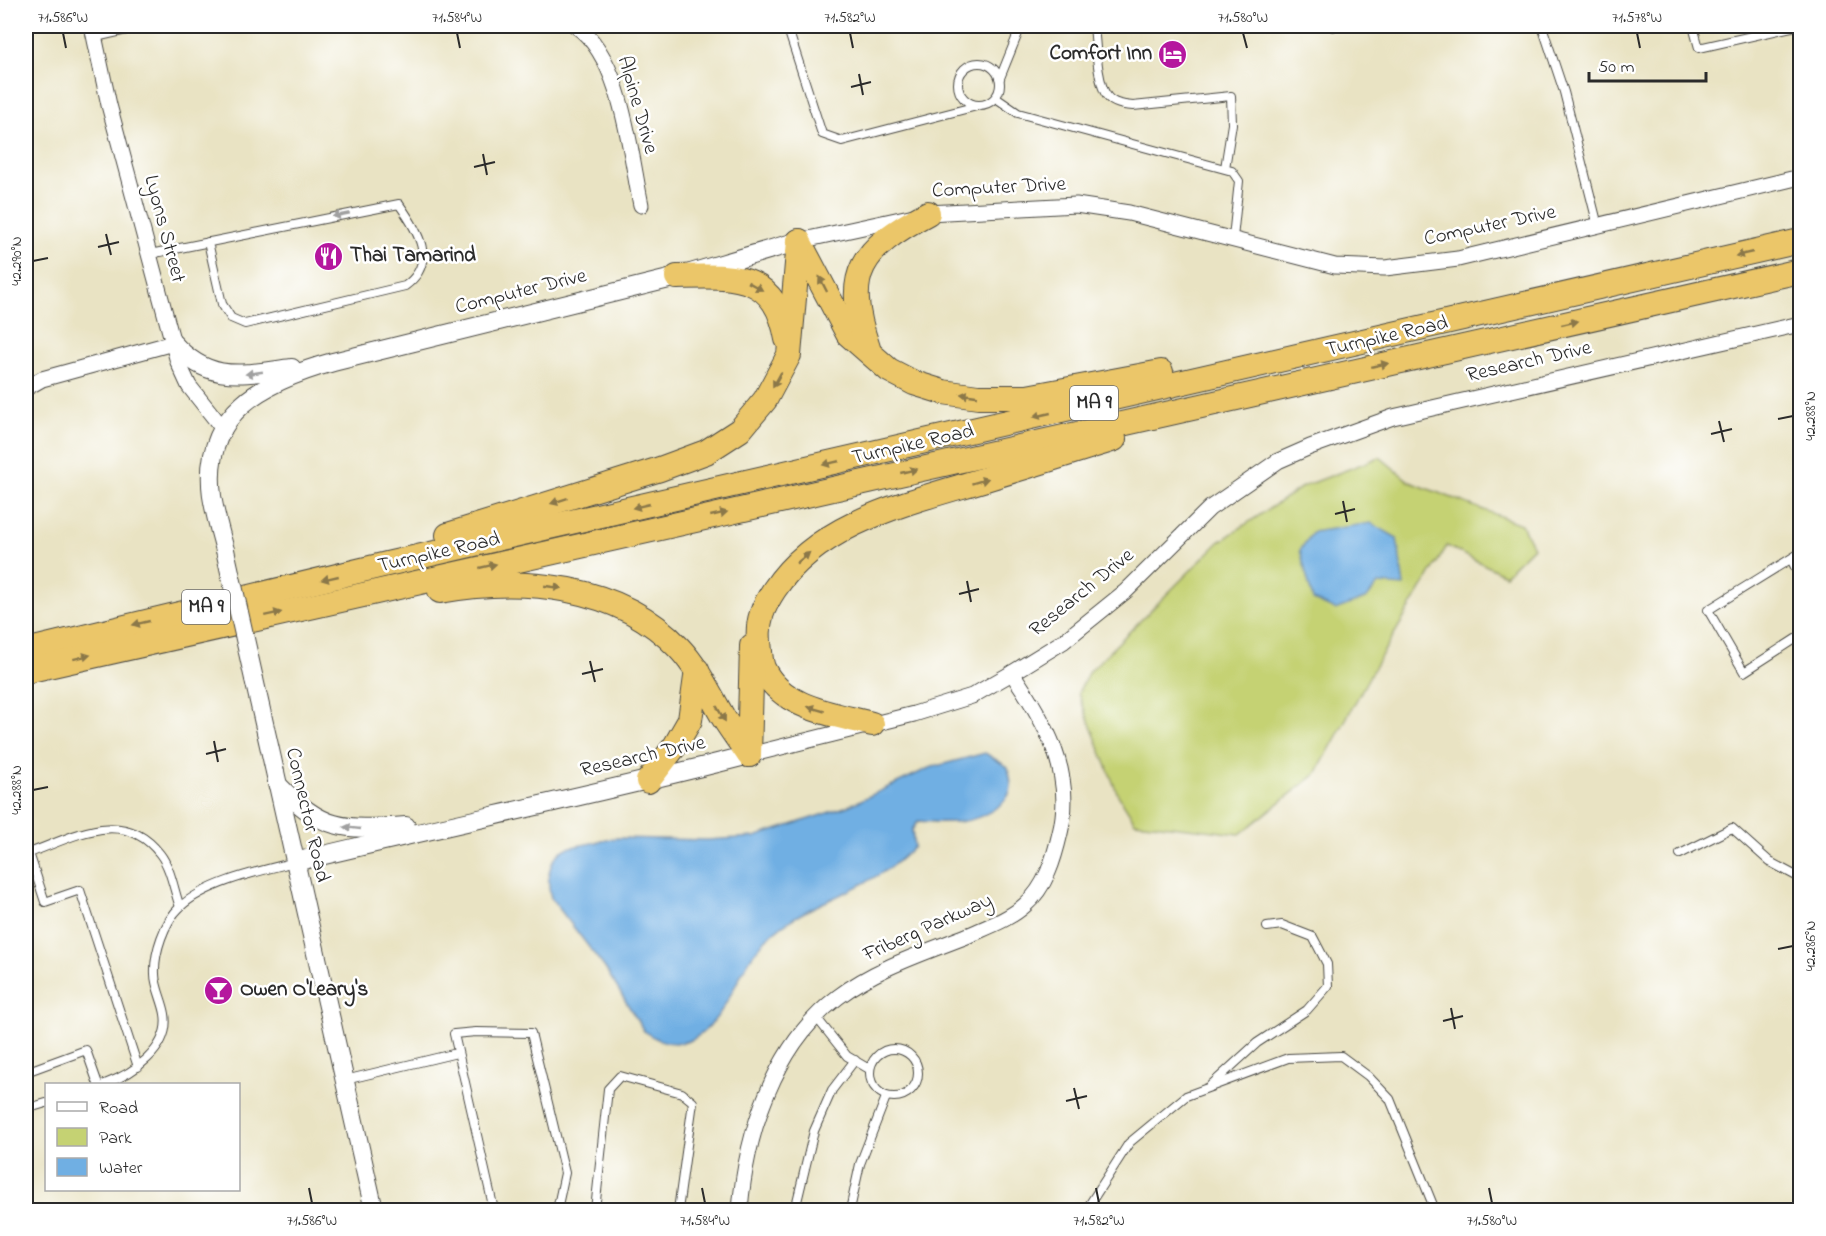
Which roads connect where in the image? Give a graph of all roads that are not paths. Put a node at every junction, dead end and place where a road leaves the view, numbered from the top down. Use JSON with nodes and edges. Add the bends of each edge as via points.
{"nodes":[{"id":1,"x":129,"y":26,"type":"edge"},
{"id":2,"x":576,"y":26,"type":"edge"},
{"id":3,"x":1021,"y":26,"type":"edge"},
{"id":4,"x":1094,"y":26,"type":"edge"},
{"id":5,"x":1542,"y":26,"type":"edge"},
{"id":6,"x":1694,"y":26,"type":"edge"},
{"id":7,"x":1796,"y":26,"type":"edge"},
{"id":8,"x":790,"y":28,"type":"edge"},
{"id":9,"x":93,"y":30,"type":"edge"},
{"id":10,"x":1000,"y":78,"type":"junction"},
{"id":11,"x":996,"y":98,"type":"junction"},
{"id":12,"x":977,"y":106,"type":"junction"},
{"id":13,"x":1225,"y":168,"type":"junction"},
{"id":14,"x":1800,"y":177,"type":"edge"},
{"id":15,"x":641,"y":205,"type":"dead end"},
{"id":16,"x":928,"y":213,"type":"junction"},
{"id":17,"x":1598,"y":226,"type":"junction"},
{"id":18,"x":1233,"y":238,"type":"junction"},
{"id":19,"x":799,"y":241,"type":"junction"},
{"id":20,"x":1800,"y":241,"type":"edge"},
{"id":21,"x":208,"y":242,"type":"junction"},
{"id":22,"x":150,"y":254,"type":"junction"},
{"id":23,"x":1800,"y":271,"type":"edge"},
{"id":24,"x":677,"y":277,"type":"junction"},
{"id":25,"x":1585,"y":292,"type":"junction"},
{"id":26,"x":1800,"y":324,"type":"edge"},
{"id":27,"x":173,"y":343,"type":"junction"},
{"id":28,"x":870,"y":353,"type":"junction"},
{"id":29,"x":789,"y":355,"type":"junction"},
{"id":30,"x":333,"y":362,"type":"junction"},
{"id":31,"x":1323,"y":378,"type":"junction"},
{"id":32,"x":26,"y":388,"type":"edge"},
{"id":33,"x":224,"y":430,"type":"junction"},
{"id":34,"x":1800,"y":553,"type":"edge"},
{"id":35,"x":1791,"y":559,"type":"junction"},
{"id":36,"x":387,"y":564,"type":"junction"},
{"id":37,"x":1800,"y":577,"type":"edge"},
{"id":38,"x":349,"y":597,"type":"junction"},
{"id":39,"x":757,"y":626,"type":"junction"},
{"id":40,"x":1800,"y":636,"type":"edge"},
{"id":41,"x":26,"y":651,"type":"edge"},
{"id":42,"x":697,"y":670,"type":"junction"},
{"id":43,"x":26,"y":671,"type":"edge"},
{"id":44,"x":1012,"y":674,"type":"junction"},
{"id":45,"x":872,"y":724,"type":"junction"},
{"id":46,"x":749,"y":755,"type":"junction"},
{"id":47,"x":648,"y":781,"type":"junction"},
{"id":48,"x":277,"y":784,"type":"junction"},
{"id":49,"x":453,"y":823,"type":"junction"},
{"id":50,"x":1680,"y":854,"type":"dead end"},
{"id":51,"x":295,"y":862,"type":"junction"},
{"id":52,"x":1800,"y":878,"type":"edge"},
{"id":53,"x":180,"y":907,"type":"junction"},
{"id":54,"x":1267,"y":927,"type":"dead end"},
{"id":55,"x":816,"y":1017,"type":"junction"},
{"id":56,"x":457,"y":1053,"type":"junction"},
{"id":57,"x":855,"y":1060,"type":"junction"},
{"id":58,"x":138,"y":1067,"type":"junction"},
{"id":59,"x":869,"y":1069,"type":"junction"},
{"id":60,"x":26,"y":1072,"type":"edge"},
{"id":61,"x":344,"y":1081,"type":"junction"},
{"id":62,"x":98,"y":1083,"type":"edge"},
{"id":63,"x":108,"y":1083,"type":"edge"},
{"id":64,"x":1208,"y":1088,"type":"junction"},
{"id":65,"x":886,"y":1097,"type":"junction"},
{"id":66,"x":45,"y":1103,"type":"edge"},
{"id":67,"x":26,"y":1109,"type":"edge"},
{"id":68,"x":374,"y":1210,"type":"edge"},
{"id":69,"x":494,"y":1210,"type":"edge"},
{"id":70,"x":557,"y":1210,"type":"edge"},
{"id":71,"x":595,"y":1210,"type":"edge"},
{"id":72,"x":678,"y":1210,"type":"edge"},
{"id":73,"x":740,"y":1210,"type":"edge"},
{"id":74,"x":795,"y":1210,"type":"edge"},
{"id":75,"x":850,"y":1210,"type":"edge"},
{"id":76,"x":1086,"y":1210,"type":"edge"},
{"id":77,"x":1435,"y":1210,"type":"edge"}],
"edges":[{"from":1,"to":9,"type":"street"},
{"from":2,"to":15,"type":"street","name":"Alpine Drive","via":[[598,46],[614,84]]},
{"from":3,"to":10,"type":"lane"},
{"from":4,"to":13,"type":"lane","via":[[1102,87],[1117,104],[1133,106],[1231,96],[1232,124]]},
{"from":5,"to":17,"type":"lane","via":[[1564,92]]},
{"from":6,"to":7,"type":"lane","via":[[1699,48]]},
{"from":8,"to":12,"type":"lane","via":[[822,134],[842,141]]},
{"from":9,"to":22,"type":"street","name":"Lyons Street"},
{"from":10,"to":11,"type":"lane","via":[[1001,89]]},
{"from":10,"to":12,"type":"lane","via":[[986,64],[966,66],[957,85],[960,95]]},
{"from":11,"to":12,"type":"lane"},
{"from":11,"to":13,"type":"lane","via":[[1018,113]]},
{"from":13,"to":18,"type":"lane","via":[[1239,181]]},
{"from":14,"to":17,"type":"street","name":"Computer Drive"},
{"from":16,"to":18,"type":"street","name":"Computer Drive","via":[[1076,205],[1129,213]]},
{"from":16,"to":19,"type":"street","name":"Computer Drive"},
{"from":16,"to":28,"type":"highway","via":[[877,246],[861,269],[856,308]]},
{"from":17,"to":18,"type":"street","name":"Computer Drive","via":[[1458,259],[1385,268],[1335,266]]},
{"from":19,"to":24,"type":"street","name":"Computer Drive"},
{"from":28,"to":19,"type":"highway","one_way":true,"via":[[848,334]]},
{"from":19,"to":29,"type":"highway"},
{"from":20,"to":25,"type":"highway","name":"Turnpike Road","number":"MA 9","one_way":true},
{"from":21,"to":21,"type":"lane","one_way":true,"via":[[222,304],[231,318],[245,324],[405,286],[418,277],[423,263],[416,229],[399,204]]},
{"from":21,"to":22,"type":"lane"},
{"from":22,"to":27,"type":"street","name":"Lyons Street"},
{"from":31,"to":23,"type":"highway","name":"Turnpike Road","number":"MA 9","one_way":true},
{"from":24,"to":29,"type":"highway","one_way":true,"via":[[728,276],[760,287],[781,315]]},
{"from":24,"to":30,"type":"street","name":"Computer Drive"},
{"from":25,"to":28,"type":"highway","one_way":true,"via":[[1027,397],[943,392],[889,370]]},
{"from":25,"to":36,"type":"highway","name":"Turnpike Road","number":"MA 9","one_way":true},
{"from":26,"to":44,"type":"street","name":"Research Drive","via":[[1394,417],[1278,461],[1210,508],[1126,591],[1064,641]]},
{"from":30,"to":27,"type":"street","one_way":true,"via":[[229,375],[205,369]]},
{"from":27,"to":32,"type":"street","via":[[42,379]]},
{"from":27,"to":33,"type":"street","name":"Lyons Street","via":[[189,386]]},
{"from":29,"to":36,"type":"highway","one_way":true,"via":[[749,421],[706,452],[421,543]]},
{"from":30,"to":33,"type":"street","name":"Computer Drive","via":[[266,385],[242,403]]},
{"from":38,"to":31,"type":"highway","name":"Turnpike Road","number":"MA 9","one_way":true},
{"from":39,"to":31,"type":"highway","one_way":true,"via":[[763,606],[797,561],[859,522],[1127,435]]},
{"from":33,"to":48,"type":"street","name":"Connector Road","bridge":true,"via":[[214,457],[212,495]]},
{"from":34,"to":35,"type":"lane"},
{"from":35,"to":37,"type":"lane"},
{"from":35,"to":40,"type":"lane","via":[[1708,610],[1744,672]]},
{"from":36,"to":41,"type":"highway","name":"Turnpike Road","number":"MA 9","one_way":true},
{"from":38,"to":42,"type":"highway","one_way":true,"via":[[392,600],[493,585],[579,591],[638,616],[679,648]]},
{"from":43,"to":38,"type":"highway","name":"Turnpike Road","number":"MA 9","one_way":true},
{"from":45,"to":39,"type":"highway","one_way":true,"via":[[800,704],[778,690],[762,667]]},
{"from":39,"to":46,"type":"highway","via":[[749,675]]},
{"from":42,"to":46,"type":"highway","one_way":true},
{"from":42,"to":47,"type":"highway","via":[[690,720]]},
{"from":44,"to":45,"type":"street","name":"Research Drive","via":[[972,696]]},
{"from":44,"to":55,"type":"street","name":"Friberg Parkway","via":[[1035,707],[1061,768],[1065,799],[1062,828],[1044,882],[1025,905],[991,926],[869,977]]},
{"from":45,"to":46,"type":"street","name":"Research Drive"},
{"from":46,"to":47,"type":"street","name":"Research Drive"},
{"from":47,"to":49,"type":"street","name":"Research Drive"},
{"from":49,"to":48,"type":"street","one_way":true,"via":[[351,830],[321,821]]},
{"from":48,"to":51,"type":"street","name":"Connector Road"},
{"from":49,"to":51,"type":"street","name":"Research Drive"},
{"from":50,"to":52,"type":"lane","via":[[1732,828],[1770,862]]},
{"from":51,"to":53,"type":"lane","via":[[226,882]]},
{"from":51,"to":61,"type":"street","name":"Connector Road"},
{"from":53,"to":58,"type":"lane","via":[[161,940],[154,975],[166,1016],[164,1037]]},
{"from":53,"to":58,"type":"lane","via":[[160,855],[134,831],[103,827],[28,853],[45,902],[80,891]]},
{"from":54,"to":64,"type":"lane","via":[[1281,925],[1313,937],[1327,964],[1328,986],[1307,1010],[1257,1043]]},
{"from":55,"to":57,"type":"lane","via":[[847,1056]]},
{"from":55,"to":73,"type":"street","name":"Friberg Parkway","via":[[768,1089],[746,1166]]},
{"from":56,"to":61,"type":"lane"},
{"from":56,"to":69,"type":"lane"},
{"from":56,"to":70,"type":"lane","via":[[454,1034],[531,1033],[565,1173]]},
{"from":57,"to":59,"type":"lane"},
{"from":57,"to":74,"type":"lane","via":[[832,1090],[814,1131]]},
{"from":58,"to":63,"type":"lane","via":[[128,1076]]},
{"from":59,"to":65,"type":"lane","via":[[876,1090]]},
{"from":59,"to":65,"type":"lane","via":[[874,1058],[896,1048],[915,1061],[916,1084],[909,1093],[898,1098]]},
{"from":60,"to":62,"type":"lane","via":[[86,1050]]},
{"from":61,"to":68,"type":"street","name":"Connector Road"},
{"from":64,"to":76,"type":"lane","via":[[1186,1096],[1129,1143]]},
{"from":64,"to":77,"type":"lane","via":[[1288,1058],[1341,1056],[1390,1099]]},
{"from":65,"to":75,"type":"lane","via":[[860,1164]]},
{"from":66,"to":67,"type":"lane"},
{"from":71,"to":72,"type":"lane","via":[[608,1089],[621,1076],[682,1093],[693,1102]]}]}
